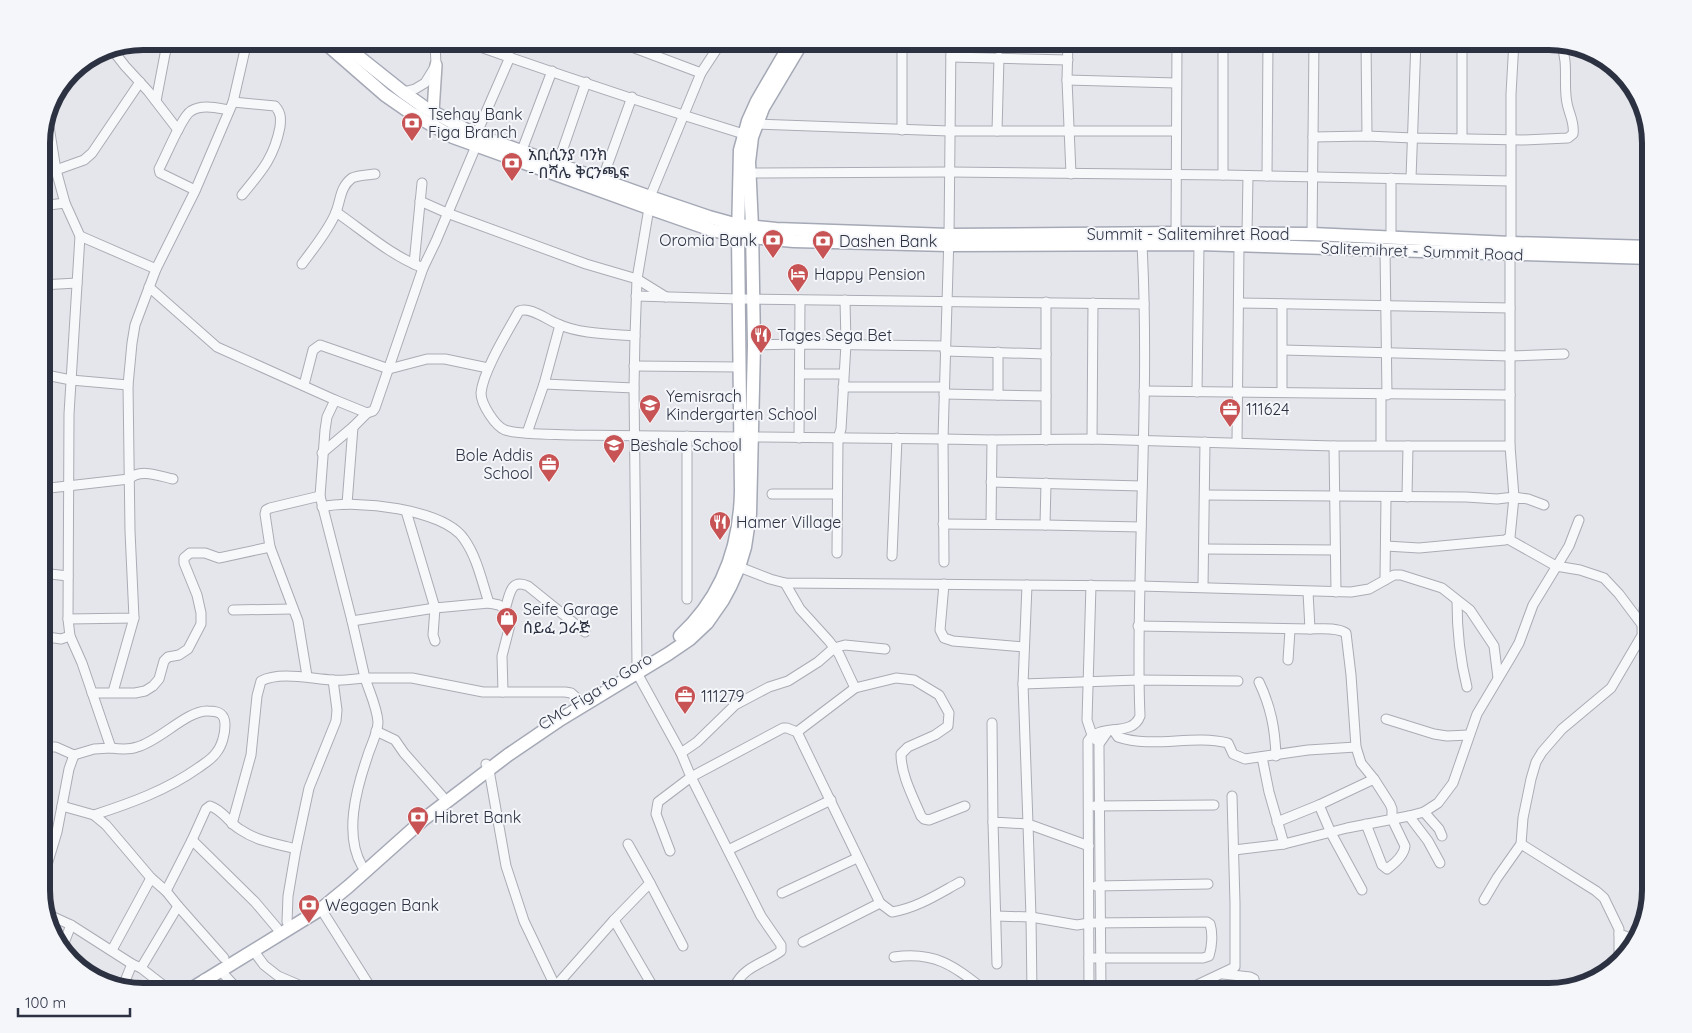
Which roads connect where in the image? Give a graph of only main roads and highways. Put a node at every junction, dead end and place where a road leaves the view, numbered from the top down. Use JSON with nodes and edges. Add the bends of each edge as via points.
{"nodes":[{"id":1,"x":333,"y":50,"type":"edge"},
{"id":2,"x":350,"y":50,"type":"edge"},
{"id":3,"x":787,"y":50,"type":"edge"},
{"id":4,"x":798,"y":50,"type":"edge"},
{"id":5,"x":750,"y":129,"type":"junction"},
{"id":6,"x":476,"y":140,"type":"junction"},
{"id":7,"x":744,"y":173,"type":"junction"},
{"id":8,"x":649,"y":203,"type":"junction"},
{"id":9,"x":738,"y":203,"type":"junction"},
{"id":10,"x":709,"y":217,"type":"junction"},
{"id":11,"x":738,"y":231,"type":"junction"},
{"id":12,"x":752,"y":233,"type":"junction"},
{"id":13,"x":948,"y":240,"type":"junction"},
{"id":14,"x":1510,"y":249,"type":"junction"},
{"id":15,"x":1642,"y":252,"type":"edge"},
{"id":16,"x":747,"y":415,"type":"junction"},
{"id":17,"x":641,"y":668,"type":"junction"},
{"id":18,"x":488,"y":767,"type":"junction"},
{"id":19,"x":222,"y":964,"type":"junction"},
{"id":20,"x":189,"y":983,"type":"edge"},
{"id":21,"x":208,"y":983,"type":"edge"}],
"edges":[{"from":1,"to":6,"type":"main road","via":[[411,113],[453,137]]},
{"from":2,"to":6,"type":"main road","via":[[403,92]]},
{"from":3,"to":5,"type":"main road","via":[[757,101]]},
{"from":4,"to":5,"type":"main road"},
{"from":5,"to":7,"type":"main road"},
{"from":6,"to":8,"type":"main road"},
{"from":6,"to":8,"type":"main road","via":[[522,150],[558,163]]},
{"from":7,"to":9,"type":"main road"},
{"from":7,"to":12,"type":"main road"},
{"from":8,"to":10,"type":"main road"},
{"from":8,"to":11,"type":"main road","via":[[712,230]]},
{"from":9,"to":10,"type":"main road","via":[[723,215]]},
{"from":9,"to":11,"type":"main road"},
{"from":10,"to":11,"type":"main road"},
{"from":11,"to":12,"type":"main road"},
{"from":11,"to":16,"type":"main road","via":[[739,366]]},
{"from":12,"to":13,"type":"main road","name":"Summit - Salitemihret Road"},
{"from":12,"to":16,"type":"main road","via":[[754,344]]},
{"from":13,"to":14,"type":"main road","name":"Salitemihret - Summit Road"},
{"from":13,"to":14,"type":"main road","name":"Summit - Salitemihret Road","via":[[1176,233],[1312,234]]},
{"from":14,"to":15,"type":"main road","name":"Salitemihret - Summit Road"},
{"from":16,"to":17,"type":"main road","name":"CMC Figa to Goro","via":[[748,532],[734,565],[690,627]]},
{"from":17,"to":18,"type":"main road"},
{"from":17,"to":18,"type":"main road","name":"CMC Figa to Goro","via":[[579,700],[497,755]]},
{"from":18,"to":19,"type":"main road","name":"CMC Figa to Goro","via":[[442,796],[332,893]]},
{"from":18,"to":19,"type":"main road","via":[[320,909],[254,950]]},
{"from":19,"to":20,"type":"main road","name":"CMC Figa to Goro"},
{"from":19,"to":21,"type":"main road"}]}
